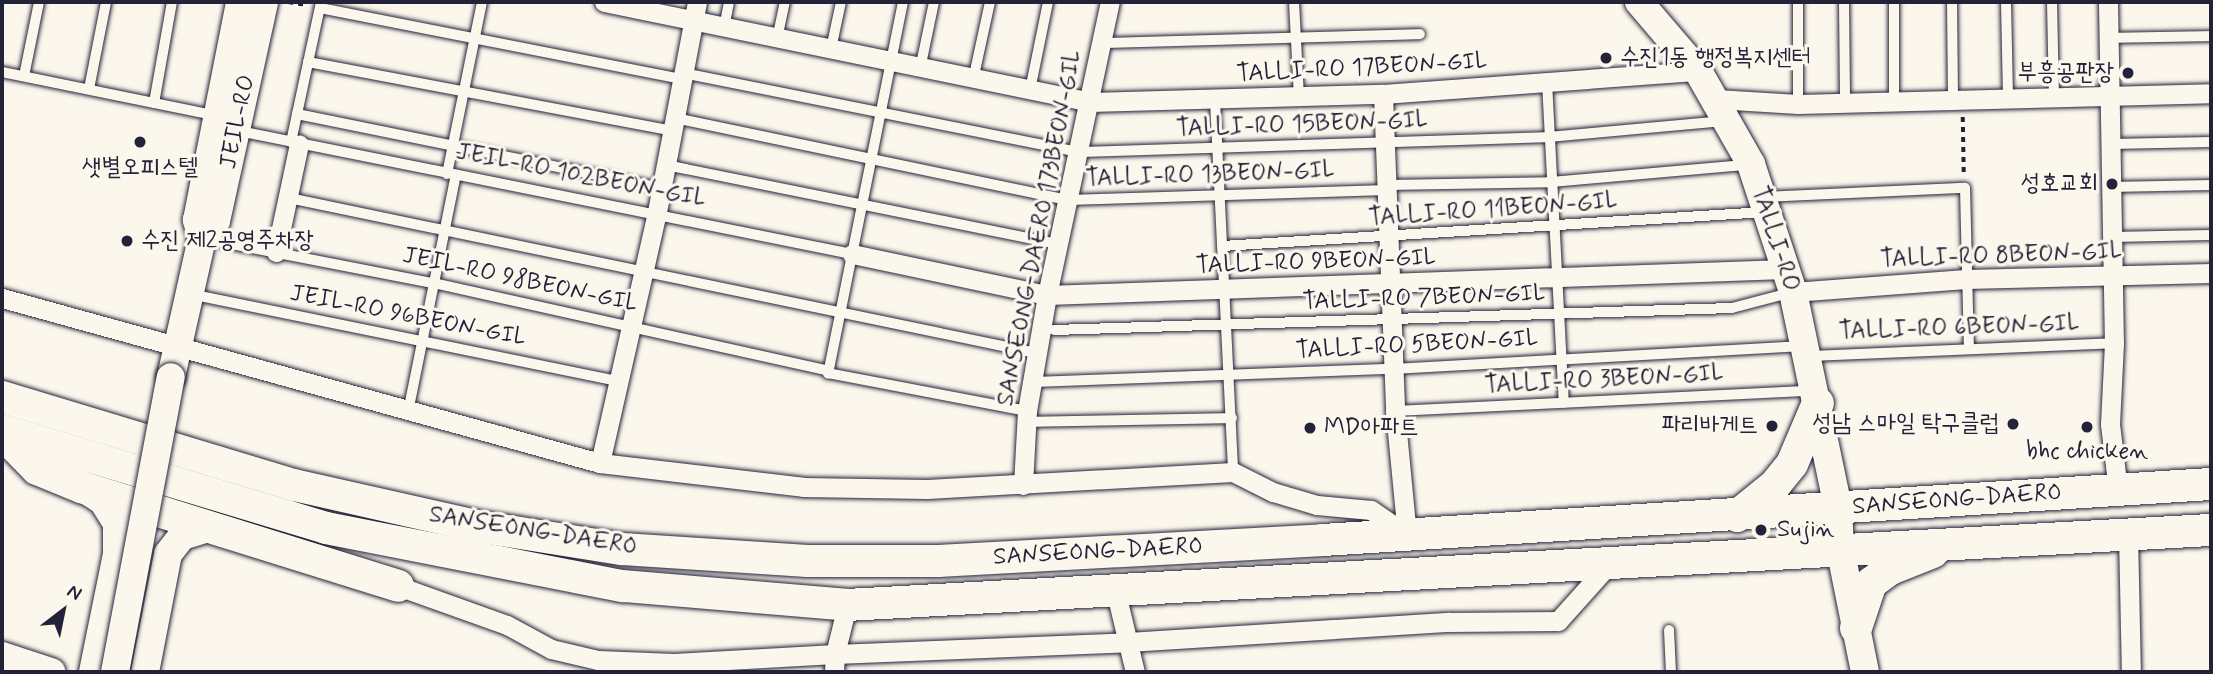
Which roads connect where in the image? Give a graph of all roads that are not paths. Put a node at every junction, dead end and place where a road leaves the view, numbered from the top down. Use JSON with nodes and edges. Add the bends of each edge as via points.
{"nodes":[{"id":1,"x":39,"y":2,"type":"edge"},
{"id":2,"x":106,"y":2,"type":"edge"},
{"id":3,"x":172,"y":2,"type":"edge"},
{"id":4,"x":240,"y":2,"type":"edge"},
{"id":5,"x":264,"y":2,"type":"edge"},
{"id":6,"x":481,"y":2,"type":"edge"},
{"id":7,"x":604,"y":2,"type":"edge"},
{"id":8,"x":729,"y":2,"type":"edge"},
{"id":9,"x":785,"y":2,"type":"edge"},
{"id":10,"x":841,"y":2,"type":"edge"},
{"id":11,"x":903,"y":2,"type":"edge"},
{"id":12,"x":934,"y":2,"type":"edge"},
{"id":13,"x":990,"y":2,"type":"edge"},
{"id":14,"x":1048,"y":2,"type":"edge"},
{"id":15,"x":1110,"y":2,"type":"edge"},
{"id":16,"x":1294,"y":2,"type":"edge"},
{"id":17,"x":1639,"y":2,"type":"edge"},
{"id":18,"x":1798,"y":2,"type":"edge"},
{"id":19,"x":1844,"y":2,"type":"edge"},
{"id":20,"x":1894,"y":2,"type":"edge"},
{"id":21,"x":1952,"y":2,"type":"edge"},
{"id":22,"x":2006,"y":2,"type":"edge"},
{"id":23,"x":2052,"y":2,"type":"edge"},
{"id":24,"x":2108,"y":2,"type":"edge"},
{"id":25,"x":320,"y":5,"type":"edge"},
{"id":26,"x":637,"y":5,"type":"edge"},
{"id":27,"x":695,"y":11,"type":"edge"},
{"id":28,"x":724,"y":28,"type":"junction"},
{"id":29,"x":1420,"y":34,"type":"dead end"},
{"id":30,"x":2211,"y":36,"type":"edge"},
{"id":31,"x":1296,"y":37,"type":"junction"},
{"id":32,"x":474,"y":38,"type":"junction"},
{"id":33,"x":2108,"y":38,"type":"junction"},
{"id":34,"x":777,"y":39,"type":"junction"},
{"id":35,"x":1102,"y":43,"type":"junction"},
{"id":36,"x":831,"y":51,"type":"junction"},
{"id":37,"x":308,"y":62,"type":"junction"},
{"id":38,"x":890,"y":63,"type":"junction"},
{"id":39,"x":920,"y":69,"type":"junction"},
{"id":40,"x":1698,"y":71,"type":"junction"},
{"id":41,"x":2,"y":72,"type":"edge"},
{"id":42,"x":24,"y":76,"type":"junction"},
{"id":43,"x":683,"y":76,"type":"junction"},
{"id":44,"x":973,"y":80,"type":"junction"},
{"id":45,"x":1547,"y":82,"type":"junction"},
{"id":46,"x":89,"y":89,"type":"junction"},
{"id":47,"x":464,"y":90,"type":"junction"},
{"id":48,"x":1030,"y":92,"type":"junction"},
{"id":49,"x":1383,"y":93,"type":"junction"},
{"id":50,"x":2211,"y":93,"type":"edge"},
{"id":51,"x":2109,"y":95,"type":"junction"},
{"id":52,"x":1299,"y":97,"type":"junction"},
{"id":53,"x":2054,"y":97,"type":"junction"},
{"id":54,"x":2008,"y":99,"type":"junction"},
{"id":55,"x":1215,"y":101,"type":"junction"},
{"id":56,"x":1958,"y":101,"type":"junction"},
{"id":57,"x":1090,"y":102,"type":"junction"},
{"id":58,"x":1894,"y":102,"type":"junction"},
{"id":59,"x":154,"y":103,"type":"junction"},
{"id":60,"x":1845,"y":103,"type":"junction"},
{"id":61,"x":1798,"y":104,"type":"junction"},
{"id":62,"x":1721,"y":110,"type":"junction"},
{"id":63,"x":880,"y":113,"type":"junction"},
{"id":64,"x":297,"y":114,"type":"junction"},
{"id":65,"x":227,"y":123,"type":"junction"},
{"id":66,"x":674,"y":125,"type":"junction"},
{"id":67,"x":1548,"y":137,"type":"junction"},
{"id":68,"x":2211,"y":142,"type":"edge"},
{"id":69,"x":295,"y":143,"type":"junction"},
{"id":70,"x":1385,"y":144,"type":"junction"},
{"id":71,"x":2110,"y":144,"type":"junction"},
{"id":72,"x":453,"y":145,"type":"junction"},
{"id":73,"x":1217,"y":150,"type":"junction"},
{"id":74,"x":1079,"y":152,"type":"junction"},
{"id":75,"x":871,"y":159,"type":"junction"},
{"id":76,"x":1751,"y":164,"type":"junction"},
{"id":77,"x":666,"y":165,"type":"junction"},
{"id":78,"x":451,"y":175,"type":"junction"},
{"id":79,"x":1551,"y":182,"type":"junction"},
{"id":80,"x":2211,"y":185,"type":"edge"},
{"id":81,"x":2110,"y":187,"type":"junction"},
{"id":82,"x":662,"y":188,"type":"junction"},
{"id":83,"x":1387,"y":188,"type":"junction"},
{"id":84,"x":1220,"y":196,"type":"junction"},
{"id":85,"x":289,"y":198,"type":"junction"},
{"id":86,"x":1068,"y":200,"type":"junction"},
{"id":87,"x":1764,"y":204,"type":"junction"},
{"id":88,"x":862,"y":205,"type":"junction"},
{"id":89,"x":656,"y":217,"type":"junction"},
{"id":90,"x":1551,"y":227,"type":"junction"},
{"id":91,"x":444,"y":230,"type":"junction"},
{"id":92,"x":2211,"y":235,"type":"edge"},
{"id":93,"x":2111,"y":237,"type":"junction"},
{"id":94,"x":202,"y":238,"type":"junction"},
{"id":95,"x":1389,"y":239,"type":"junction"},
{"id":96,"x":1058,"y":244,"type":"junction"},
{"id":97,"x":1222,"y":246,"type":"junction"},
{"id":98,"x":276,"y":251,"type":"junction"},
{"id":99,"x":852,"y":254,"type":"junction"},
{"id":100,"x":2211,"y":273,"type":"edge"},
{"id":101,"x":643,"y":274,"type":"junction"},
{"id":102,"x":2113,"y":275,"type":"junction"},
{"id":103,"x":1555,"y":277,"type":"junction"},
{"id":104,"x":1966,"y":279,"type":"junction"},
{"id":105,"x":1789,"y":281,"type":"junction"},
{"id":106,"x":433,"y":283,"type":"junction"},
{"id":107,"x":1391,"y":285,"type":"junction"},
{"id":108,"x":1224,"y":290,"type":"junction"},
{"id":109,"x":189,"y":294,"type":"junction"},
{"id":110,"x":1047,"y":295,"type":"junction"},
{"id":111,"x":2,"y":298,"type":"edge"},
{"id":112,"x":840,"y":314,"type":"junction"},
{"id":113,"x":1558,"y":314,"type":"junction"},
{"id":114,"x":1392,"y":321,"type":"junction"},
{"id":115,"x":631,"y":325,"type":"junction"},
{"id":116,"x":1227,"y":326,"type":"junction"},
{"id":117,"x":1054,"y":330,"type":"dead end"},
{"id":118,"x":422,"y":340,"type":"junction"},
{"id":119,"x":2114,"y":343,"type":"junction"},
{"id":120,"x":1969,"y":347,"type":"junction"},
{"id":121,"x":1805,"y":351,"type":"junction"},
{"id":122,"x":1036,"y":353,"type":"junction"},
{"id":123,"x":1561,"y":359,"type":"junction"},
{"id":124,"x":174,"y":363,"type":"junction"},
{"id":125,"x":1393,"y":369,"type":"junction"},
{"id":126,"x":829,"y":371,"type":"junction"},
{"id":127,"x":1230,"y":373,"type":"junction"},
{"id":128,"x":619,"y":381,"type":"junction"},
{"id":129,"x":1031,"y":382,"type":"junction"},
{"id":130,"x":2,"y":397,"type":"edge"},
{"id":131,"x":1816,"y":397,"type":"junction"},
{"id":132,"x":1564,"y":403,"type":"junction"},
{"id":133,"x":1395,"y":411,"type":"junction"},
{"id":134,"x":408,"y":413,"type":"junction"},
{"id":135,"x":1026,"y":417,"type":"junction"},
{"id":136,"x":1231,"y":418,"type":"junction"},
{"id":137,"x":2,"y":431,"type":"edge"},
{"id":138,"x":600,"y":463,"type":"junction"},
{"id":139,"x":1233,"y":472,"type":"junction"},
{"id":140,"x":2211,"y":484,"type":"edge"},
{"id":141,"x":1023,"y":485,"type":"junction"},
{"id":142,"x":81,"y":487,"type":"junction"},
{"id":143,"x":2118,"y":489,"type":"junction"},
{"id":144,"x":1838,"y":508,"type":"junction"},
{"id":145,"x":1737,"y":516,"type":"junction"},
{"id":146,"x":211,"y":527,"type":"junction"},
{"id":147,"x":2211,"y":530,"type":"edge"},
{"id":148,"x":2128,"y":534,"type":"junction"},
{"id":149,"x":1407,"y":535,"type":"junction"},
{"id":150,"x":1958,"y":542,"type":"junction"},
{"id":151,"x":1840,"y":548,"type":"junction"},
{"id":152,"x":1612,"y":561,"type":"junction"},
{"id":153,"x":398,"y":586,"type":"joint"},
{"id":154,"x":1115,"y":589,"type":"junction"},
{"id":155,"x":847,"y":605,"type":"junction"},
{"id":156,"x":1856,"y":628,"type":"junction"},
{"id":157,"x":1669,"y":629,"type":"dead end"},
{"id":158,"x":1128,"y":642,"type":"junction"},
{"id":159,"x":2,"y":656,"type":"edge"},
{"id":160,"x":834,"y":663,"type":"edge"},
{"id":161,"x":51,"y":672,"type":"edge"},
{"id":162,"x":93,"y":672,"type":"edge"},
{"id":163,"x":115,"y":672,"type":"edge"},
{"id":164,"x":145,"y":672,"type":"edge"},
{"id":165,"x":1135,"y":672,"type":"edge"},
{"id":166,"x":1671,"y":672,"type":"edge"},
{"id":167,"x":1865,"y":672,"type":"edge"},
{"id":168,"x":2131,"y":672,"type":"edge"}],
"edges":[{"from":1,"to":42,"type":"lane"},
{"from":2,"to":46,"type":"lane"},
{"from":3,"to":59,"type":"lane"},
{"from":4,"to":65,"type":"main road","name":"JEIL-RO"},
{"from":5,"to":65,"type":"main road","name":"JEIL-RO"},
{"from":6,"to":32,"type":"lane"},
{"from":7,"to":26,"type":"street","name":"TALLI-RO 17BEON-GIL"},
{"from":8,"to":28,"type":"lane"},
{"from":9,"to":34,"type":"lane"},
{"from":10,"to":36,"type":"lane"},
{"from":11,"to":38,"type":"lane"},
{"from":12,"to":39,"type":"lane"},
{"from":13,"to":44,"type":"lane"},
{"from":14,"to":48,"type":"lane"},
{"from":15,"to":35,"type":"street","name":"SANSEONG-DAERO 173BEON-GIL"},
{"from":16,"to":31,"type":"lane"},
{"from":17,"to":40,"type":"main road","name":"TALLI-RO"},
{"from":18,"to":61,"type":"lane"},
{"from":19,"to":60,"type":"lane"},
{"from":20,"to":58,"type":"lane"},
{"from":21,"to":56,"type":"lane"},
{"from":22,"to":54,"type":"lane"},
{"from":23,"to":53,"type":"lane"},
{"from":24,"to":33,"type":"street"},
{"from":25,"to":32,"type":"lane","name":"TALLI-RO 15BEON-GIL"},
{"from":25,"to":37,"type":"lane"},
{"from":26,"to":27,"type":"street","name":"TALLI-RO 17BEON-GIL"},
{"from":27,"to":28,"type":"street","name":"TALLI-RO 17BEON-GIL"},
{"from":27,"to":43,"type":"street"},
{"from":28,"to":34,"type":"street","name":"TALLI-RO 17BEON-GIL"},
{"from":29,"to":31,"type":"lane","name":"SANSEONG-DAERO 173BEON-GIL"},
{"from":30,"to":33,"type":"lane"},
{"from":31,"to":35,"type":"lane","name":"SANSEONG-DAERO 173BEON-GIL"},
{"from":31,"to":52,"type":"lane"},
{"from":32,"to":43,"type":"lane","name":"TALLI-RO 15BEON-GIL"},
{"from":32,"to":47,"type":"lane"},
{"from":33,"to":51,"type":"street"},
{"from":34,"to":36,"type":"street","name":"TALLI-RO 17BEON-GIL"},
{"from":35,"to":57,"type":"street","name":"SANSEONG-DAERO 173BEON-GIL"},
{"from":36,"to":38,"type":"street","name":"TALLI-RO 17BEON-GIL"},
{"from":37,"to":47,"type":"lane","name":"TALLI-RO 13BEON-GIL"},
{"from":37,"to":64,"type":"lane"},
{"from":38,"to":39,"type":"street","name":"TALLI-RO 17BEON-GIL"},
{"from":38,"to":63,"type":"lane"},
{"from":39,"to":44,"type":"street","name":"TALLI-RO 17BEON-GIL"},
{"from":40,"to":45,"type":"street","name":"TALLI-RO 17BEON-GIL"},
{"from":40,"to":62,"type":"main road","name":"TALLI-RO"},
{"from":41,"to":42,"type":"lane","name":"JEIL-RO 102BEON-GIL"},
{"from":42,"to":46,"type":"lane","name":"JEIL-RO 102BEON-GIL"},
{"from":43,"to":63,"type":"lane","name":"TALLI-RO 15BEON-GIL"},
{"from":43,"to":66,"type":"street"},
{"from":44,"to":48,"type":"street","name":"TALLI-RO 17BEON-GIL"},
{"from":45,"to":49,"type":"street","name":"TALLI-RO 17BEON-GIL"},
{"from":45,"to":67,"type":"lane"},
{"from":46,"to":59,"type":"lane","name":"JEIL-RO 102BEON-GIL"},
{"from":47,"to":66,"type":"lane","name":"TALLI-RO 13BEON-GIL"},
{"from":47,"to":72,"type":"lane"},
{"from":48,"to":57,"type":"street","name":"TALLI-RO 17BEON-GIL"},
{"from":49,"to":52,"type":"street","name":"TALLI-RO 17BEON-GIL"},
{"from":49,"to":70,"type":"street"},
{"from":50,"to":51,"type":"street"},
{"from":51,"to":53,"type":"street"},
{"from":51,"to":71,"type":"street"},
{"from":52,"to":55,"type":"street","name":"TALLI-RO 17BEON-GIL"},
{"from":53,"to":54,"type":"street"},
{"from":54,"to":56,"type":"street"},
{"from":55,"to":57,"type":"street","name":"TALLI-RO 17BEON-GIL"},
{"from":55,"to":73,"type":"lane"},
{"from":56,"to":58,"type":"street"},
{"from":57,"to":74,"type":"street","name":"SANSEONG-DAERO 173BEON-GIL"},
{"from":58,"to":60,"type":"street"},
{"from":59,"to":65,"type":"lane","name":"JEIL-RO 102BEON-GIL"},
{"from":60,"to":61,"type":"street"},
{"from":61,"to":62,"type":"street"},
{"from":62,"to":67,"type":"lane","name":"TALLI-RO 15BEON-GIL"},
{"from":62,"to":76,"type":"main road","name":"TALLI-RO"},
{"from":63,"to":74,"type":"lane","name":"TALLI-RO 15BEON-GIL"},
{"from":63,"to":75,"type":"lane"},
{"from":64,"to":69,"type":"lane"},
{"from":64,"to":72,"type":"lane"},
{"from":65,"to":69,"type":"lane","name":"JEIL-RO 102BEON-GIL"},
{"from":65,"to":94,"type":"main road","name":"JEIL-RO","via":[[216,221]]},
{"from":66,"to":75,"type":"lane","name":"TALLI-RO 13BEON-GIL"},
{"from":66,"to":77,"type":"street"},
{"from":67,"to":70,"type":"lane","name":"TALLI-RO 15BEON-GIL"},
{"from":67,"to":79,"type":"lane"},
{"from":68,"to":71,"type":"lane"},
{"from":69,"to":78,"type":"lane","name":"JEIL-RO 102BEON-GIL"},
{"from":69,"to":85,"type":"street"},
{"from":70,"to":73,"type":"lane","name":"TALLI-RO 15BEON-GIL"},
{"from":70,"to":83,"type":"street"},
{"from":71,"to":81,"type":"street"},
{"from":72,"to":78,"type":"lane"},
{"from":72,"to":82,"type":"lane"},
{"from":73,"to":74,"type":"lane","name":"TALLI-RO 15BEON-GIL"},
{"from":73,"to":84,"type":"lane"},
{"from":74,"to":86,"type":"street","name":"SANSEONG-DAERO 173BEON-GIL"},
{"from":75,"to":86,"type":"lane","name":"TALLI-RO 13BEON-GIL"},
{"from":75,"to":88,"type":"lane"},
{"from":76,"to":79,"type":"lane","name":"TALLI-RO 13BEON-GIL"},
{"from":76,"to":87,"type":"main road","name":"TALLI-RO"},
{"from":77,"to":82,"type":"street"},
{"from":77,"to":88,"type":"lane"},
{"from":78,"to":89,"type":"lane","name":"JEIL-RO 102BEON-GIL"},
{"from":78,"to":91,"type":"lane"},
{"from":79,"to":83,"type":"lane","name":"TALLI-RO 13BEON-GIL"},
{"from":79,"to":90,"type":"lane"},
{"from":80,"to":81,"type":"lane"},
{"from":81,"to":93,"type":"street"},
{"from":82,"to":89,"type":"street"},
{"from":83,"to":84,"type":"lane","name":"TALLI-RO 13BEON-GIL"},
{"from":83,"to":95,"type":"street"},
{"from":84,"to":86,"type":"lane","name":"TALLI-RO 13BEON-GIL"},
{"from":84,"to":97,"type":"lane"},
{"from":85,"to":91,"type":"lane"},
{"from":85,"to":98,"type":"street"},
{"from":86,"to":96,"type":"street","name":"SANSEONG-DAERO 173BEON-GIL"},
{"from":87,"to":90,"type":"lane","name":"TALLI-RO 11BEON-GIL"},
{"from":87,"to":104,"type":"lane","name":"TALLI-RO 11BEON-GIL","via":[[1965,188]]},
{"from":87,"to":105,"type":"main road","name":"TALLI-RO"},
{"from":88,"to":96,"type":"lane"},
{"from":88,"to":99,"type":"lane"},
{"from":89,"to":99,"type":"lane","name":"JEIL-RO 102BEON-GIL"},
{"from":89,"to":101,"type":"street"},
{"from":90,"to":95,"type":"lane","name":"TALLI-RO 11BEON-GIL"},
{"from":90,"to":103,"type":"lane"},
{"from":91,"to":101,"type":"lane"},
{"from":91,"to":106,"type":"lane"},
{"from":92,"to":93,"type":"lane"},
{"from":93,"to":102,"type":"street"},
{"from":94,"to":98,"type":"lane","name":"JEIL-RO 98BEON-GIL"},
{"from":94,"to":109,"type":"main road","name":"JEIL-RO"},
{"from":95,"to":97,"type":"lane","name":"TALLI-RO 11BEON-GIL"},
{"from":95,"to":107,"type":"street"},
{"from":96,"to":110,"type":"street","name":"SANSEONG-DAERO 173BEON-GIL"},
{"from":97,"to":108,"type":"lane"},
{"from":98,"to":106,"type":"lane","name":"JEIL-RO 98BEON-GIL"},
{"from":99,"to":110,"type":"street","name":"TALLI-RO 9BEON-GIL"},
{"from":99,"to":112,"type":"lane"},
{"from":100,"to":102,"type":"street","name":"TALLI-RO 8BEON-GIL"},
{"from":101,"to":112,"type":"lane"},
{"from":101,"to":115,"type":"street"},
{"from":102,"to":104,"type":"street","name":"TALLI-RO 8BEON-GIL"},
{"from":102,"to":119,"type":"street"},
{"from":103,"to":105,"type":"street","name":"TALLI-RO 9BEON-GIL"},
{"from":103,"to":107,"type":"street","name":"TALLI-RO 9BEON-GIL"},
{"from":103,"to":113,"type":"lane"},
{"from":104,"to":105,"type":"street","name":"TALLI-RO 8BEON-GIL"},
{"from":104,"to":120,"type":"lane"},
{"from":105,"to":113,"type":"lane","name":"TALLI-RO 7BEON-GIL","via":[[1732,308]]},
{"from":105,"to":121,"type":"main road","name":"TALLI-RO"},
{"from":106,"to":115,"type":"lane","name":"JEIL-RO 98BEON-GIL"},
{"from":106,"to":118,"type":"lane"},
{"from":107,"to":108,"type":"street","name":"TALLI-RO 9BEON-GIL"},
{"from":107,"to":114,"type":"street"},
{"from":108,"to":110,"type":"street","name":"TALLI-RO 9BEON-GIL"},
{"from":108,"to":116,"type":"lane"},
{"from":109,"to":118,"type":"lane","name":"JEIL-RO 96BEON-GIL"},
{"from":109,"to":124,"type":"main road","name":"JEIL-RO"},
{"from":110,"to":122,"type":"street","name":"SANSEONG-DAERO 173BEON-GIL"},
{"from":111,"to":124,"type":"street"},
{"from":112,"to":122,"type":"lane"},
{"from":112,"to":126,"type":"lane"},
{"from":113,"to":114,"type":"lane","name":"TALLI-RO 7BEON-GIL"},
{"from":113,"to":123,"type":"lane"},
{"from":114,"to":116,"type":"lane","name":"TALLI-RO 7BEON-GIL"},
{"from":114,"to":125,"type":"street"},
{"from":115,"to":126,"type":"lane","name":"JEIL-RO 98BEON-GIL"},
{"from":115,"to":128,"type":"street"},
{"from":116,"to":117,"type":"lane","name":"TALLI-RO 7BEON-GIL"},
{"from":116,"to":127,"type":"lane"},
{"from":118,"to":128,"type":"lane","name":"JEIL-RO 96BEON-GIL"},
{"from":118,"to":134,"type":"lane"},
{"from":119,"to":120,"type":"lane","name":"TALLI-RO 6BEON-GIL"},
{"from":119,"to":143,"type":"street","via":[[2110,424]]},
{"from":120,"to":121,"type":"lane","name":"TALLI-RO 6BEON-GIL"},
{"from":121,"to":123,"type":"lane","name":"TALLI-RO 5BEON-GIL"},
{"from":121,"to":131,"type":"main road","name":"TALLI-RO"},
{"from":122,"to":129,"type":"street","name":"SANSEONG-DAERO 173BEON-GIL"},
{"from":123,"to":125,"type":"lane","name":"TALLI-RO 5BEON-GIL"},
{"from":123,"to":132,"type":"lane"},
{"from":124,"to":134,"type":"street"},
{"from":124,"to":163,"type":"main road","name":"JEIL-RO","bridge":true},
{"from":125,"to":127,"type":"lane","name":"TALLI-RO 5BEON-GIL"},
{"from":125,"to":133,"type":"street"},
{"from":126,"to":135,"type":"lane","name":"JEIL-RO 98BEON-GIL"},
{"from":127,"to":129,"type":"lane","name":"TALLI-RO 5BEON-GIL"},
{"from":127,"to":136,"type":"lane"},
{"from":128,"to":138,"type":"street"},
{"from":129,"to":135,"type":"street","name":"SANSEONG-DAERO 173BEON-GIL"},
{"from":130,"to":149,"type":"main road","name":"SANSEONG-DAERO","via":[[294,485],[477,526],[622,549],[808,561],[939,561]]},
{"from":131,"to":132,"type":"lane","name":"TALLI-RO 3BEON-GIL"},
{"from":131,"to":144,"type":"main road","name":"TALLI-RO"},
{"from":131,"to":145,"type":"main road","via":[[1792,464],[1775,485]]},
{"from":132,"to":133,"type":"lane","name":"TALLI-RO 3BEON-GIL"},
{"from":133,"to":149,"type":"street"},
{"from":134,"to":138,"type":"street"},
{"from":135,"to":136,"type":"lane","name":"SANSEONG-DAERO 173BEON-GIL"},
{"from":135,"to":141,"type":"street","name":"SANSEONG-DAERO 173BEON-GIL"},
{"from":136,"to":139,"type":"lane"},
{"from":137,"to":142,"type":"main road","via":[[37,469]]},
{"from":137,"to":155,"type":"main road","name":"SANSEONG-DAERO","via":[[326,528],[623,586]]},
{"from":138,"to":141,"type":"street","via":[[803,487]]},
{"from":139,"to":141,"type":"street"},
{"from":139,"to":149,"type":"street","via":[[1273,492],[1317,505],[1371,510]]},
{"from":140,"to":143,"type":"main road","name":"SANSEONG-DAERO"},
{"from":142,"to":146,"type":"main road"},
{"from":142,"to":162,"type":"main road","via":[[103,501],[117,523],[117,554]]},
{"from":143,"to":144,"type":"main road","name":"SANSEONG-DAERO"},
{"from":144,"to":145,"type":"main road","name":"SANSEONG-DAERO"},
{"from":144,"to":151,"type":"main road","name":"TALLI-RO"},
{"from":145,"to":149,"type":"main road","name":"SANSEONG-DAERO"},
{"from":146,"to":153,"type":"main road"},
{"from":146,"to":164,"type":"main road","via":[[182,536],[168,554]]},
{"from":147,"to":148,"type":"main road","name":"SANSEONG-DAERO"},
{"from":148,"to":150,"type":"main road","name":"SANSEONG-DAERO"},
{"from":148,"to":168,"type":"street"},
{"from":150,"to":151,"type":"main road","name":"SANSEONG-DAERO"},
{"from":150,"to":156,"type":"main road","via":[[1890,569],[1871,583]]},
{"from":151,"to":152,"type":"main road","name":"SANSEONG-DAERO"},
{"from":151,"to":156,"type":"main road","name":"TALLI-RO"},
{"from":152,"to":154,"type":"main road","name":"SANSEONG-DAERO"},
{"from":152,"to":158,"type":"street","via":[[1558,621],[1449,622]]},
{"from":153,"to":160,"type":"street","via":[[507,625],[551,649],[598,660]]},
{"from":154,"to":155,"type":"main road","name":"SANSEONG-DAERO"},
{"from":154,"to":158,"type":"street","name":"SANSEONG-DAERO"},
{"from":155,"to":160,"type":"street"},
{"from":156,"to":167,"type":"main road","name":"TALLI-RO"},
{"from":157,"to":166,"type":"lane"},
{"from":158,"to":160,"type":"street"},
{"from":158,"to":165,"type":"street","name":"SANSEONG-DAERO"},
{"from":159,"to":161,"type":"main road"}]}
